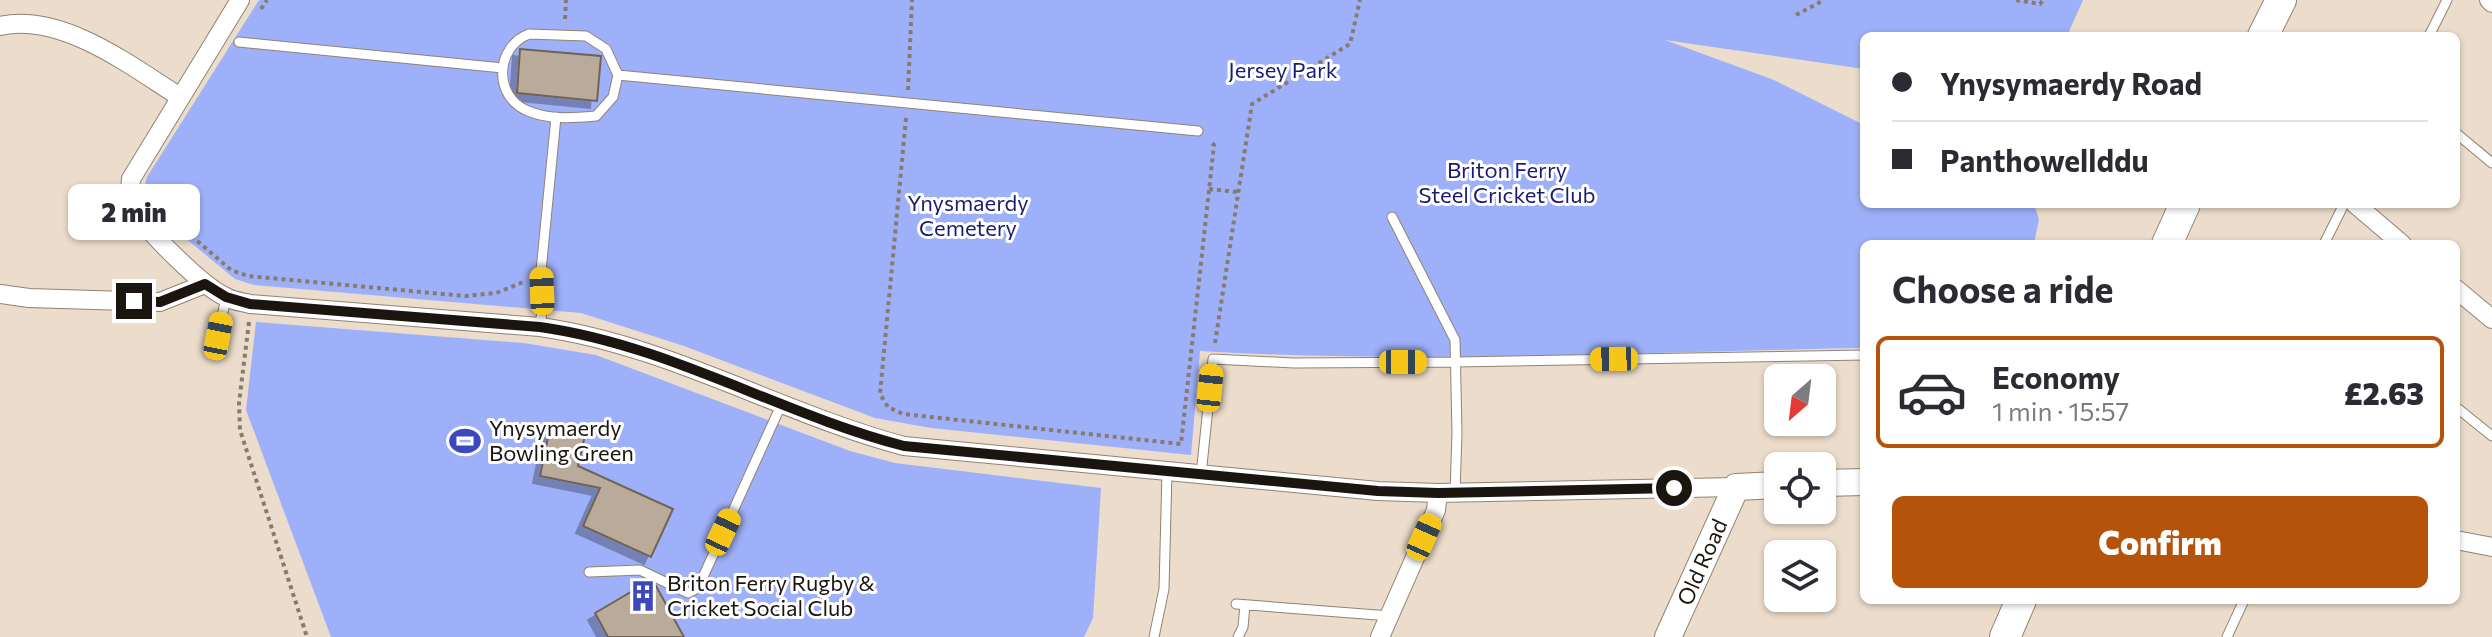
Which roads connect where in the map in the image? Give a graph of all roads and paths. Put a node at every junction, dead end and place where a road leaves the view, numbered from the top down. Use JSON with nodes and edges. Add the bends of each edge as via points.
{"nodes":[{"id":1,"x":240,"y":0,"type":"edge"},
{"id":2,"x":267,"y":0,"type":"edge"},
{"id":3,"x":912,"y":0,"type":"edge"},
{"id":4,"x":1360,"y":0,"type":"edge"},
{"id":5,"x":1824,"y":0,"type":"edge"},
{"id":6,"x":2016,"y":0,"type":"edge"},
{"id":7,"x":2043,"y":0,"type":"edge"},
{"id":8,"x":2281,"y":0,"type":"edge"},
{"id":9,"x":2447,"y":0,"type":"edge"},
{"id":10,"x":1796,"y":15,"type":"dead end"},
{"id":11,"x":2,"y":23,"type":"edge"},
{"id":12,"x":2265,"y":32,"type":"edge"},
{"id":13,"x":2431,"y":32,"type":"edge"},
{"id":14,"x":239,"y":42,"type":"joint"},
{"id":15,"x":503,"y":68,"type":"junction"},
{"id":16,"x":618,"y":75,"type":"junction"},
{"id":17,"x":180,"y":97,"type":"junction"},
{"id":18,"x":908,"y":103,"type":"junction"},
{"id":19,"x":556,"y":117,"type":"junction"},
{"id":20,"x":1198,"y":131,"type":"joint"},
{"id":21,"x":2460,"y":136,"type":"edge"},
{"id":22,"x":2492,"y":163,"type":"edge"},
{"id":23,"x":1209,"y":188,"type":"junction"},
{"id":24,"x":1238,"y":192,"type":"junction"},
{"id":25,"x":157,"y":207,"type":"dead end"},
{"id":26,"x":2183,"y":208,"type":"edge"},
{"id":27,"x":2342,"y":208,"type":"edge"},
{"id":28,"x":2360,"y":208,"type":"edge"},
{"id":29,"x":1392,"y":217,"type":"dead end"},
{"id":30,"x":2169,"y":240,"type":"edge"},
{"id":31,"x":2326,"y":240,"type":"edge"},
{"id":32,"x":2397,"y":240,"type":"edge"},
{"id":33,"x":541,"y":271,"type":"junction"},
{"id":34,"x":205,"y":284,"type":"junction"},
{"id":35,"x":2460,"y":292,"type":"edge"},
{"id":36,"x":0,"y":294,"type":"edge"},
{"id":37,"x":226,"y":297,"type":"junction"},
{"id":38,"x":250,"y":304,"type":"junction"},
{"id":39,"x":2492,"y":319,"type":"edge"},
{"id":40,"x":540,"y":327,"type":"junction"},
{"id":41,"x":218,"y":336,"type":"dead end"},
{"id":42,"x":1860,"y":355,"type":"edge"},
{"id":43,"x":1213,"y":359,"type":"junction"},
{"id":44,"x":1457,"y":362,"type":"junction"},
{"id":45,"x":782,"y":403,"type":"junction"},
{"id":46,"x":2460,"y":410,"type":"edge"},
{"id":47,"x":2492,"y":436,"type":"edge"},
{"id":48,"x":1167,"y":472,"type":"junction"},
{"id":49,"x":1201,"y":475,"type":"junction"},
{"id":50,"x":1860,"y":482,"type":"edge"},
{"id":51,"x":1836,"y":483,"type":"edge"},
{"id":52,"x":1764,"y":486,"type":"edge"},
{"id":53,"x":1736,"y":487,"type":"junction"},
{"id":54,"x":1446,"y":493,"type":"junction"},
{"id":55,"x":2460,"y":541,"type":"edge"},
{"id":56,"x":2492,"y":546,"type":"edge"},
{"id":57,"x":589,"y":572,"type":"dead end"},
{"id":58,"x":2019,"y":604,"type":"edge"},
{"id":59,"x":2242,"y":604,"type":"edge"},
{"id":60,"x":1390,"y":616,"type":"junction"},
{"id":61,"x":307,"y":637,"type":"edge"},
{"id":62,"x":1154,"y":637,"type":"edge"},
{"id":63,"x":1238,"y":637,"type":"edge"},
{"id":64,"x":1380,"y":637,"type":"edge"},
{"id":65,"x":1668,"y":637,"type":"edge"},
{"id":66,"x":2005,"y":637,"type":"edge"},
{"id":67,"x":2227,"y":637,"type":"edge"}],
"edges":[{"from":1,"to":17,"type":"street"},
{"from":2,"to":14,"type":"path"},
{"from":3,"to":18,"type":"path"},
{"from":4,"to":24,"type":"path","via":[[1350,44],[1252,104]]},
{"from":5,"to":10,"type":"path"},
{"from":6,"to":7,"type":"path"},
{"from":8,"to":12,"type":"main road"},
{"from":9,"to":13,"type":"lane"},
{"from":11,"to":17,"type":"street","via":[[44,26],[81,38]]},
{"from":14,"to":15,"type":"lane"},
{"from":15,"to":16,"type":"lane","via":[[518,38],[563,34],[586,36],[606,49]]},
{"from":15,"to":19,"type":"lane","via":[[509,96],[527,111]]},
{"from":16,"to":18,"type":"lane"},
{"from":16,"to":19,"type":"lane","via":[[613,97],[596,116]]},
{"from":17,"to":34,"type":"street","via":[[131,179],[129,194],[153,233]]},
{"from":18,"to":20,"type":"lane"},
{"from":18,"to":23,"type":"path","via":[[880,394],[888,407],[903,414],[1181,444]]},
{"from":19,"to":33,"type":"lane"},
{"from":20,"to":23,"type":"path","via":[[1214,145]]},
{"from":21,"to":22,"type":"lane"},
{"from":23,"to":24,"type":"path"},
{"from":24,"to":43,"type":"path"},
{"from":25,"to":33,"type":"path","via":[[231,270],[248,276],[465,296],[496,293]]},
{"from":26,"to":30,"type":"main road"},
{"from":27,"to":31,"type":"lane"},
{"from":28,"to":32,"type":"street"},
{"from":29,"to":44,"type":"lane","via":[[1455,340]]},
{"from":33,"to":40,"type":"lane"},
{"from":34,"to":36,"type":"street","via":[[160,302]]},
{"from":34,"to":37,"type":"street"},
{"from":35,"to":39,"type":"street"},
{"from":37,"to":38,"type":"street"},
{"from":37,"to":41,"type":"lane"},
{"from":38,"to":40,"type":"street"},
{"from":38,"to":61,"type":"path","via":[[240,430]]},
{"from":40,"to":45,"type":"street","via":[[586,333],[663,357]]},
{"from":42,"to":44,"type":"lane"},
{"from":43,"to":44,"type":"lane"},
{"from":43,"to":49,"type":"lane"},
{"from":44,"to":54,"type":"lane"},
{"from":45,"to":48,"type":"street","via":[[904,446]]},
{"from":45,"to":57,"type":"lane","via":[[698,588],[688,593],[640,570]]},
{"from":46,"to":47,"type":"lane"},
{"from":48,"to":49,"type":"street"},
{"from":48,"to":62,"type":"lane","via":[[1164,589]]},
{"from":49,"to":54,"type":"street"},
{"from":50,"to":51,"type":"street"},
{"from":52,"to":53,"type":"street"},
{"from":53,"to":54,"type":"street"},
{"from":53,"to":65,"type":"street","name":"Old Road"},
{"from":54,"to":60,"type":"street"},
{"from":55,"to":56,"type":"street"},
{"from":58,"to":66,"type":"main road"},
{"from":59,"to":67,"type":"lane"},
{"from":60,"to":63,"type":"lane","via":[[1241,604],[1243,627]]},
{"from":60,"to":64,"type":"street"}]}
